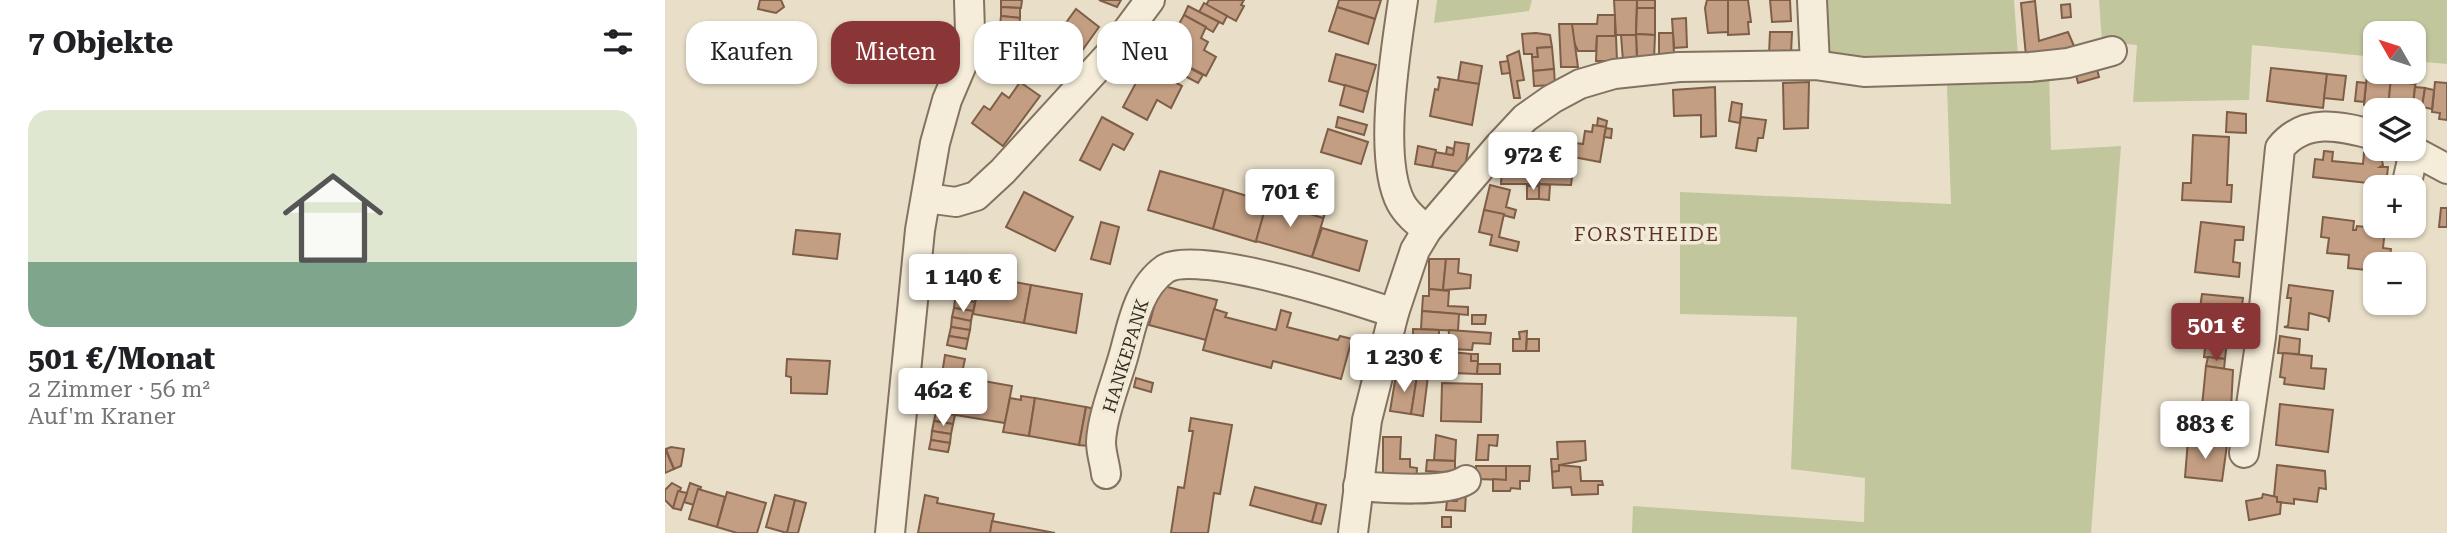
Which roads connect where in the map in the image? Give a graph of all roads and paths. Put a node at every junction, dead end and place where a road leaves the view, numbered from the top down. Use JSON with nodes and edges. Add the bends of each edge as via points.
{"nodes":[{"id":1,"x":969,"y":0,"type":"edge"},
{"id":2,"x":1150,"y":0,"type":"edge"},
{"id":3,"x":1403,"y":0,"type":"edge"},
{"id":4,"x":1812,"y":0,"type":"edge"},
{"id":5,"x":2112,"y":51,"type":"dead end"},
{"id":6,"x":1815,"y":65,"type":"junction"},
{"id":7,"x":2363,"y":133,"type":"edge"},
{"id":8,"x":2426,"y":158,"type":"edge"},
{"id":9,"x":2447,"y":169,"type":"edge"},
{"id":10,"x":926,"y":198,"type":"junction"},
{"id":11,"x":1427,"y":230,"type":"junction"},
{"id":12,"x":1394,"y":313,"type":"junction"},
{"id":13,"x":2244,"y":453,"type":"dead end"},
{"id":14,"x":1106,"y":474,"type":"dead end"},
{"id":15,"x":1466,"y":480,"type":"dead end"},
{"id":16,"x":1358,"y":486,"type":"junction"},
{"id":17,"x":890,"y":533,"type":"edge"},
{"id":18,"x":1353,"y":533,"type":"edge"}],
"edges":[{"from":1,"to":10,"type":"street","via":[[970,32],[964,60],[935,142]]},
{"from":2,"to":10,"type":"street","via":[[1109,55],[976,196],[956,202]]},
{"from":3,"to":11,"type":"street","via":[[1392,83],[1392,172],[1400,201]]},
{"from":4,"to":6,"type":"street"},
{"from":5,"to":6,"type":"street","via":[[2030,67],[1864,72]]},
{"from":6,"to":11,"type":"street","via":[[1679,68],[1614,74],[1580,84],[1525,118]]},
{"from":7,"to":13,"type":"street","via":[[2321,125],[2300,130],[2280,149]]},
{"from":8,"to":9,"type":"street"},
{"from":10,"to":17,"type":"street"},
{"from":11,"to":12,"type":"street","via":[[1415,250]]},
{"from":12,"to":14,"type":"street","name":"HANKEPANK","via":[[1264,275],[1207,266],[1168,267],[1153,280],[1139,303],[1127,343],[1101,442]]},
{"from":12,"to":16,"type":"street","via":[[1367,420]]},
{"from":15,"to":16,"type":"street","via":[[1450,487],[1403,490]]},
{"from":16,"to":18,"type":"street"}]}
